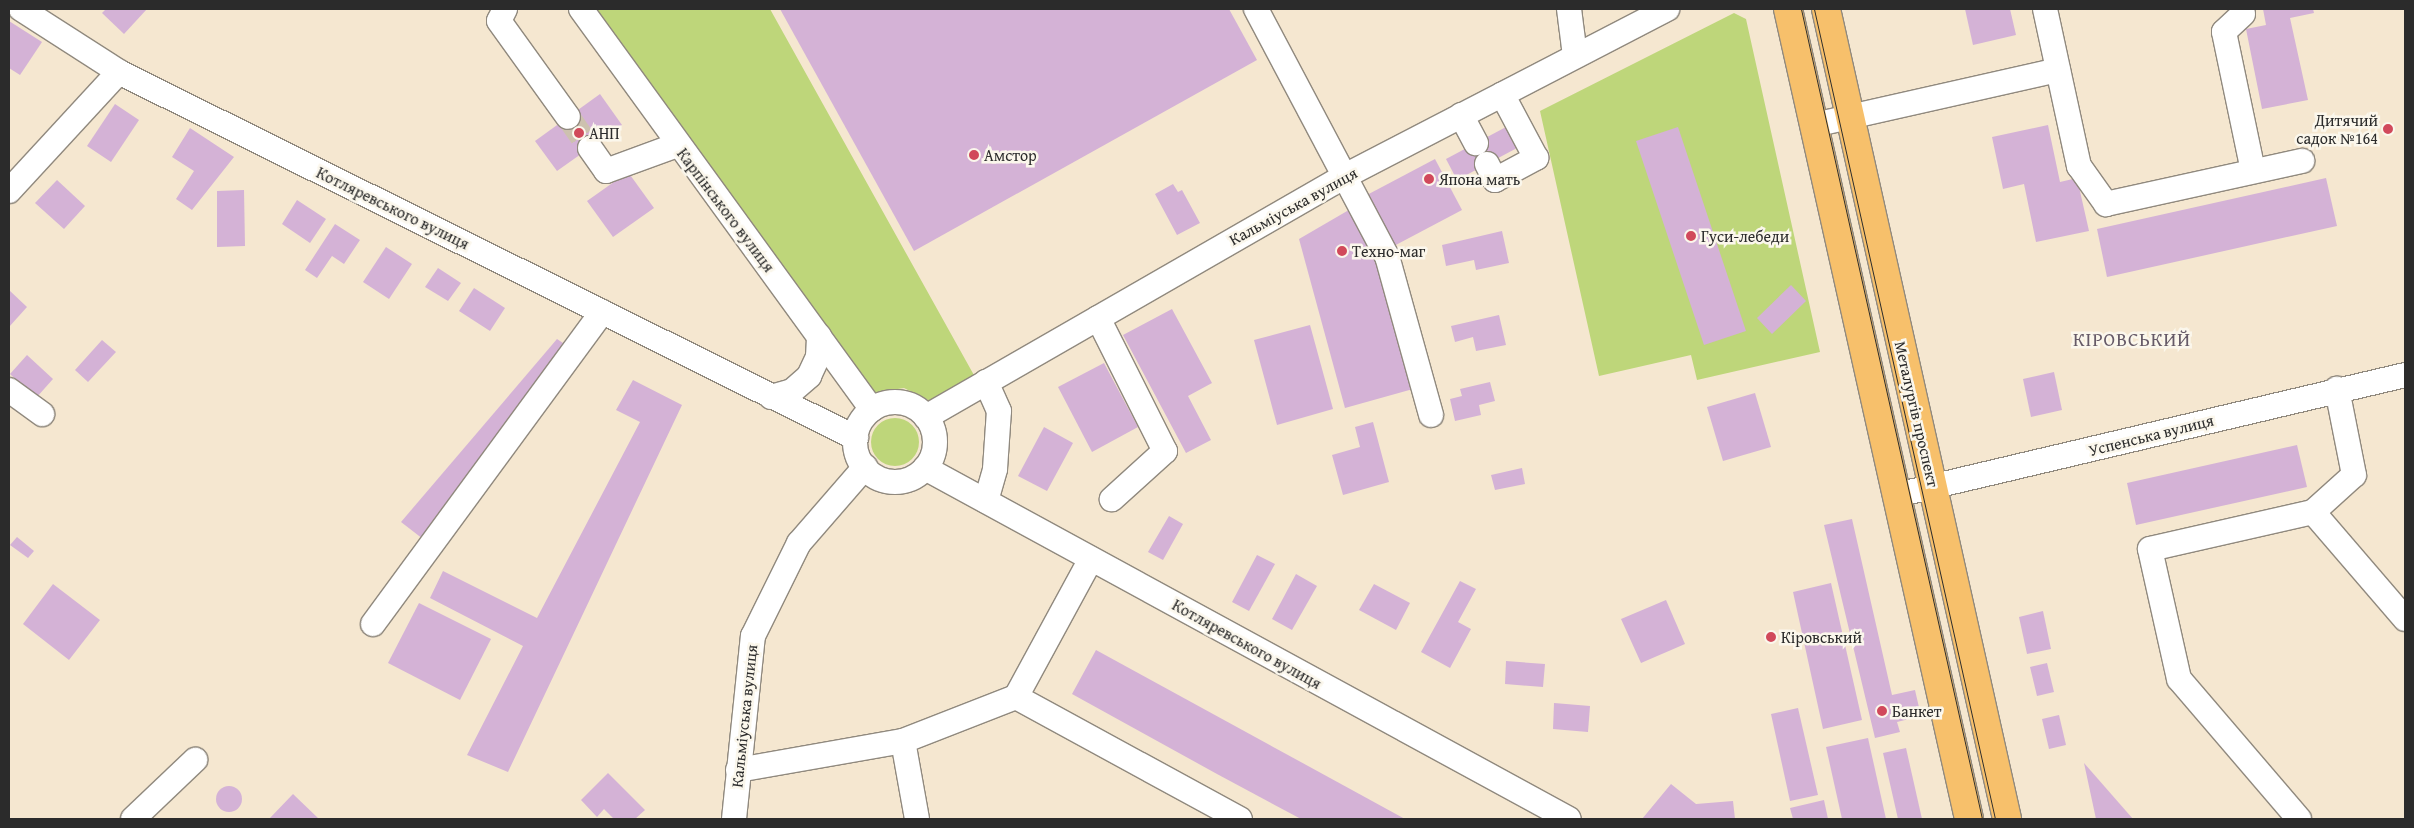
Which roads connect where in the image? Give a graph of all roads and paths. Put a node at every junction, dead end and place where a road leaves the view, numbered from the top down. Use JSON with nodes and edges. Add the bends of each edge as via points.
{"nodes":[{"id":1,"x":21,"y":9,"type":"edge"},
{"id":2,"x":505,"y":9,"type":"edge"},
{"id":3,"x":582,"y":9,"type":"edge"},
{"id":4,"x":1256,"y":9,"type":"edge"},
{"id":5,"x":1569,"y":9,"type":"edge"},
{"id":6,"x":1667,"y":9,"type":"edge"},
{"id":7,"x":1788,"y":9,"type":"edge"},
{"id":8,"x":1826,"y":9,"type":"edge"},
{"id":9,"x":2045,"y":9,"type":"edge"},
{"id":10,"x":2243,"y":14,"type":"dead end"},
{"id":11,"x":1575,"y":56,"type":"junction"},
{"id":12,"x":2058,"y":70,"type":"junction"},
{"id":13,"x":119,"y":72,"type":"junction"},
{"id":14,"x":1502,"y":94,"type":"junction"},
{"id":15,"x":1461,"y":115,"type":"junction"},
{"id":16,"x":568,"y":117,"type":"tunnel mouth"},
{"id":17,"x":1851,"y":117,"type":"junction"},
{"id":18,"x":1814,"y":125,"type":"junction"},
{"id":19,"x":677,"y":144,"type":"junction"},
{"id":20,"x":590,"y":148,"type":"tunnel mouth"},
{"id":21,"x":2302,"y":161,"type":"dead end"},
{"id":22,"x":2254,"y":171,"type":"junction"},
{"id":23,"x":1345,"y":176,"type":"junction"},
{"id":24,"x":9,"y":191,"type":"edge"},
{"id":25,"x":602,"y":312,"type":"junction"},
{"id":26,"x":1098,"y":318,"type":"junction"},
{"id":27,"x":819,"y":336,"type":"junction"},
{"id":28,"x":2405,"y":375,"type":"edge"},
{"id":29,"x":986,"y":382,"type":"junction"},
{"id":30,"x":2337,"y":389,"type":"junction"},
{"id":31,"x":9,"y":390,"type":"edge"},
{"id":32,"x":772,"y":396,"type":"junction"},
{"id":33,"x":872,"y":409,"type":"junction"},
{"id":34,"x":42,"y":414,"type":"dead end"},
{"id":35,"x":1431,"y":415,"type":"dead end"},
{"id":36,"x":926,"y":417,"type":"junction"},
{"id":37,"x":856,"y":438,"type":"junction"},
{"id":38,"x":865,"y":467,"type":"junction"},
{"id":39,"x":925,"y":468,"type":"junction"},
{"id":40,"x":1933,"y":487,"type":"junction"},
{"id":41,"x":1897,"y":495,"type":"junction"},
{"id":42,"x":1112,"y":499,"type":"dead end"},
{"id":43,"x":986,"y":501,"type":"junction"},
{"id":44,"x":2313,"y":512,"type":"junction"},
{"id":45,"x":1091,"y":559,"type":"junction"},
{"id":46,"x":2405,"y":619,"type":"edge"},
{"id":47,"x":373,"y":624,"type":"dead end"},
{"id":48,"x":1016,"y":697,"type":"junction"},
{"id":49,"x":903,"y":741,"type":"junction"},
{"id":50,"x":195,"y":760,"type":"dead end"},
{"id":51,"x":738,"y":770,"type":"junction"},
{"id":52,"x":133,"y":819,"type":"edge"},
{"id":53,"x":734,"y":819,"type":"edge"},
{"id":54,"x":917,"y":819,"type":"edge"},
{"id":55,"x":1240,"y":819,"type":"edge"},
{"id":56,"x":1569,"y":819,"type":"edge"},
{"id":57,"x":1969,"y":819,"type":"edge"},
{"id":58,"x":2007,"y":819,"type":"edge"},
{"id":59,"x":2298,"y":819,"type":"edge"}],
"edges":[{"from":1,"to":13,"type":"street","name":"Котляревського вулиця"},
{"from":2,"to":16,"type":"street","via":[[499,21]]},
{"from":3,"to":19,"type":"street","name":"Карпінського вулиця"},
{"from":4,"to":23,"type":"street"},
{"from":5,"to":11,"type":"street"},
{"from":6,"to":11,"type":"street","name":"Кальміуська вулиця"},
{"from":7,"to":18,"type":"main road"},
{"from":8,"to":17,"type":"main road","name":"Металургів проспект"},
{"from":9,"to":12,"type":"street"},
{"from":10,"to":22,"type":"street","via":[[2224,32]]},
{"from":11,"to":14,"type":"street","name":"Кальміуська вулиця"},
{"from":12,"to":17,"type":"street"},
{"from":12,"to":22,"type":"street","via":[[2079,166],[2106,204]]},
{"from":13,"to":24,"type":"street"},
{"from":13,"to":25,"type":"street","name":"Котляревського вулиця"},
{"from":14,"to":15,"type":"street","name":"Кальміуська вулиця"},
{"from":14,"to":15,"type":"street","via":[[1536,158],[1495,180]]},
{"from":15,"to":23,"type":"street","name":"Кальміуська вулиця"},
{"from":17,"to":18,"type":"street"},
{"from":17,"to":40,"type":"main road","name":"Металургів проспект"},
{"from":18,"to":41,"type":"main road"},
{"from":19,"to":20,"type":"street","via":[[606,171]]},
{"from":19,"to":27,"type":"street","name":"Карпінського вулиця"},
{"from":21,"to":22,"type":"street"},
{"from":23,"to":26,"type":"street","name":"Кальміуська вулиця"},
{"from":23,"to":35,"type":"street","via":[[1387,256]]},
{"from":25,"to":32,"type":"street","name":"Котляревського вулиця"},
{"from":25,"to":47,"type":"street"},
{"from":26,"to":29,"type":"street","name":"Кальміуська вулиця"},
{"from":26,"to":42,"type":"street","via":[[1165,451]]},
{"from":27,"to":32,"type":"street","via":[[818,357],[809,376],[792,391]]},
{"from":27,"to":33,"type":"street","name":"Карпінського вулиця"},
{"from":28,"to":30,"type":"street","name":"Успенська вулиця"},
{"from":29,"to":36,"type":"street","name":"Кальміуська вулиця"},
{"from":29,"to":43,"type":"street","via":[[999,411],[995,469]]},
{"from":30,"to":40,"type":"street","name":"Успенська вулиця"},
{"from":30,"to":44,"type":"street","via":[[2354,474]]},
{"from":31,"to":34,"type":"street"},
{"from":32,"to":37,"type":"street","name":"Котляревського вулиця"},
{"from":33,"to":36,"type":"street","via":[[901,402]]},
{"from":33,"to":37,"type":"street","via":[[860,422]]},
{"from":36,"to":39,"type":"street","via":[[935,442]]},
{"from":37,"to":38,"type":"street"},
{"from":38,"to":39,"type":"street","via":[[880,479],[900,481]]},
{"from":38,"to":51,"type":"street","name":"Кальміуська вулиця","via":[[799,543],[753,636]]},
{"from":39,"to":43,"type":"street","name":"Котляревського вулиця"},
{"from":40,"to":41,"type":"street","name":"Успенська вулиця"},
{"from":40,"to":58,"type":"main road","name":"Металургів проспект"},
{"from":41,"to":57,"type":"main road"},
{"from":43,"to":45,"type":"street","name":"Котляревського вулиця"},
{"from":44,"to":46,"type":"street"},
{"from":44,"to":59,"type":"street","via":[[2150,549],[2179,679]]},
{"from":45,"to":48,"type":"street"},
{"from":45,"to":56,"type":"street","name":"Котляревського вулиця"},
{"from":48,"to":49,"type":"street"},
{"from":48,"to":55,"type":"street"},
{"from":49,"to":51,"type":"street"},
{"from":49,"to":54,"type":"street"},
{"from":50,"to":52,"type":"street"},
{"from":51,"to":53,"type":"street","name":"Кальміуська вулиця"}]}
